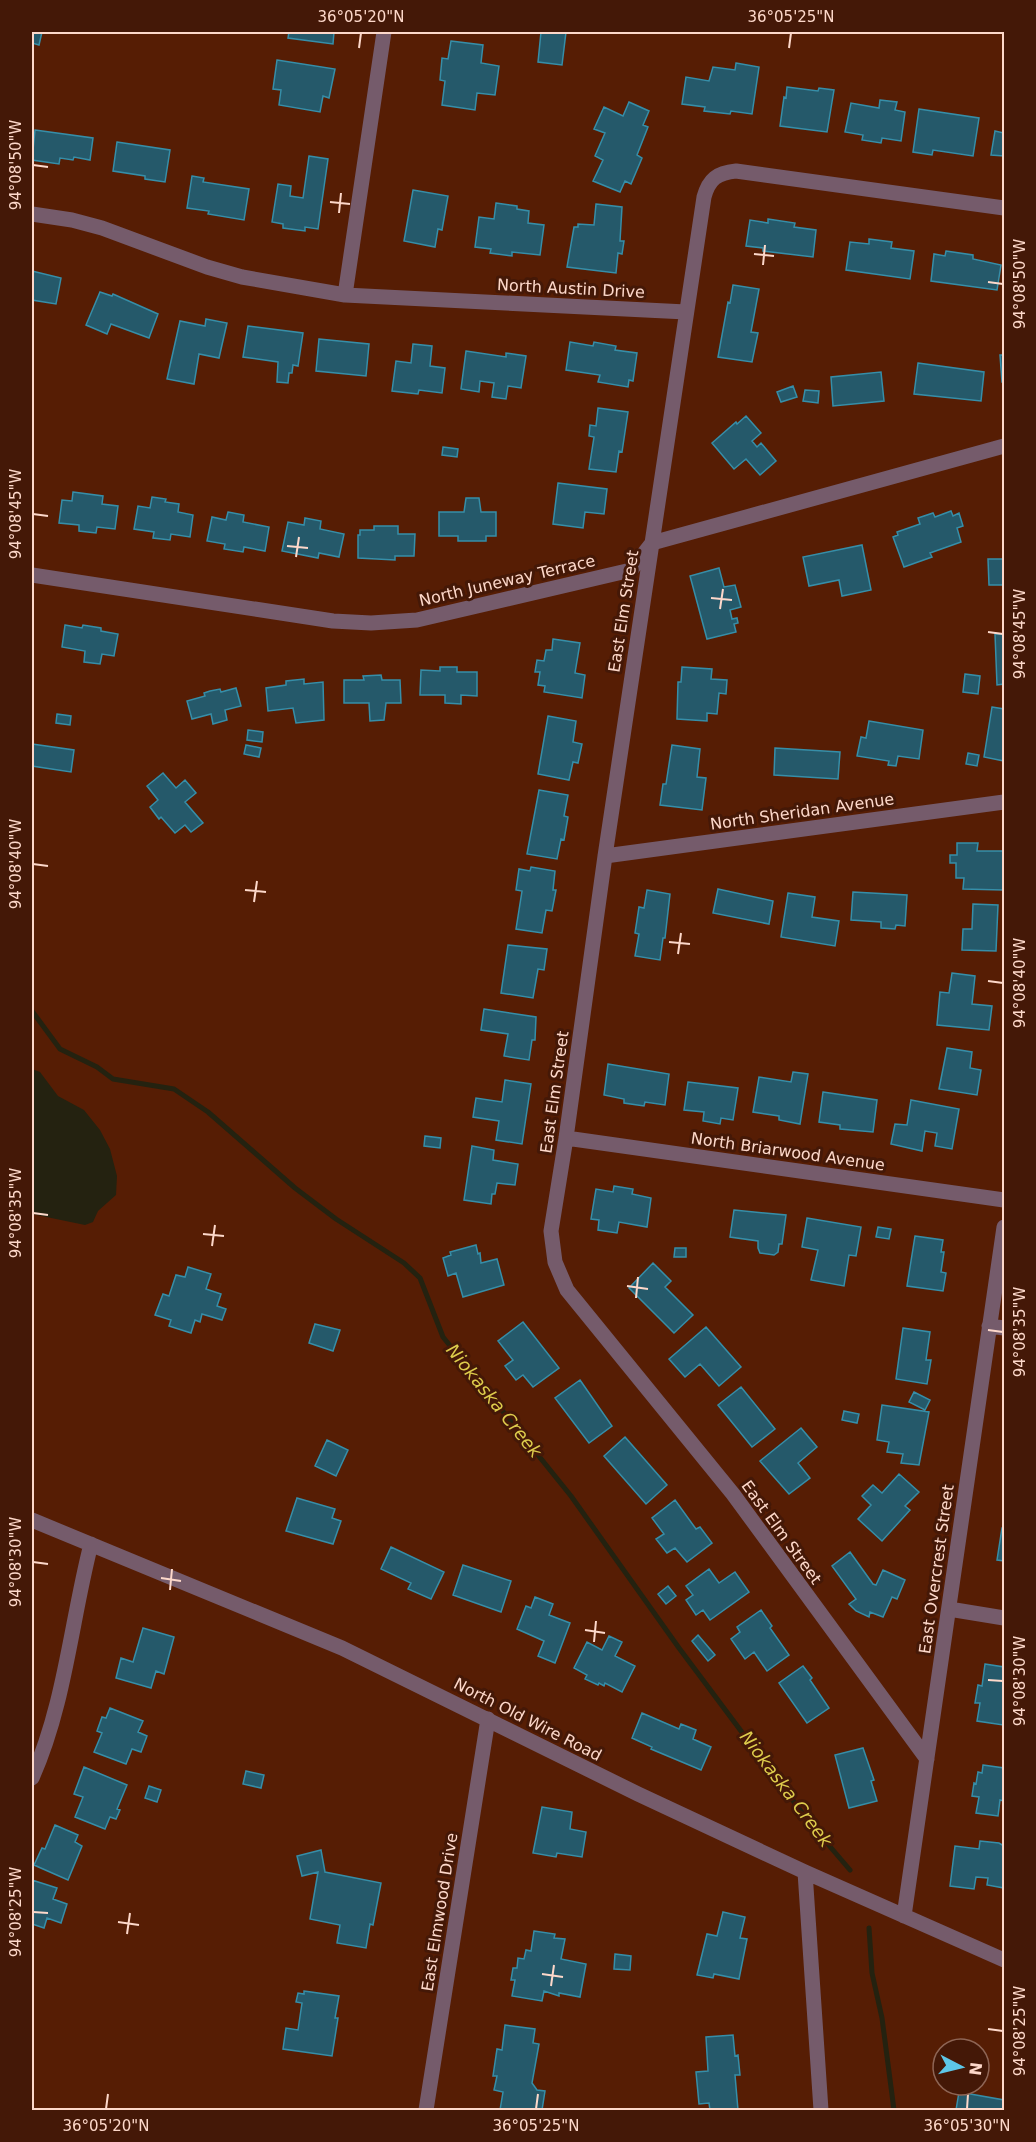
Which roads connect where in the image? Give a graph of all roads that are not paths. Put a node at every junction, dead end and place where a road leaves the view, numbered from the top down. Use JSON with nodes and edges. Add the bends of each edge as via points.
{"nodes":[{"id":1,"x":384,"y":32,"type":"edge"},
{"id":2,"x":1005,"y":208,"type":"edge"},
{"id":3,"x":32,"y":214,"type":"edge"},
{"id":4,"x":345,"y":295,"type":"junction"},
{"id":5,"x":686,"y":312,"type":"junction"},
{"id":6,"x":1005,"y":446,"type":"edge"},
{"id":7,"x":652,"y":543,"type":"junction"},
{"id":8,"x":32,"y":575,"type":"edge"},
{"id":9,"x":1005,"y":802,"type":"edge"},
{"id":10,"x":605,"y":856,"type":"junction"},
{"id":11,"x":566,"y":1138,"type":"junction"},
{"id":12,"x":1005,"y":1200,"type":"edge"},
{"id":13,"x":1005,"y":1227,"type":"edge"},
{"id":14,"x":997,"y":1327,"type":"edge"},
{"id":15,"x":32,"y":1520,"type":"edge"},
{"id":16,"x":91,"y":1544,"type":"junction"},
{"id":17,"x":949,"y":1609,"type":"junction"},
{"id":18,"x":1005,"y":1618,"type":"edge"},
{"id":19,"x":488,"y":1719,"type":"junction"},
{"id":20,"x":927,"y":1760,"type":"junction"},
{"id":21,"x":32,"y":1778,"type":"edge"},
{"id":22,"x":805,"y":1872,"type":"junction"},
{"id":23,"x":904,"y":1916,"type":"junction"},
{"id":24,"x":1005,"y":1960,"type":"edge"},
{"id":25,"x":426,"y":2110,"type":"edge"},
{"id":26,"x":821,"y":2110,"type":"edge"}],
"edges":[{"from":1,"to":4,"type":"street"},
{"from":2,"to":5,"type":"street","via":[[725,172],[707,185]]},
{"from":3,"to":4,"type":"street","name":"North Austin Drive","via":[[102,228],[242,277]]},
{"from":4,"to":5,"type":"street","name":"North Austin Drive"},
{"from":5,"to":7,"type":"street","name":"East Elm Street"},
{"from":6,"to":7,"type":"street"},
{"from":7,"to":8,"type":"street","name":"North Juneway Terrace","via":[[631,570],[417,620],[371,623],[333,621]]},
{"from":7,"to":10,"type":"street","name":"East Elm Street"},
{"from":9,"to":10,"type":"street","name":"North Sheridan Avenue"},
{"from":10,"to":11,"type":"street","name":"East Elm Street"},
{"from":11,"to":12,"type":"street","name":"North Briarwood Avenue"},
{"from":11,"to":20,"type":"street","name":"East Elm Street","via":[[551,1231],[555,1262],[567,1290],[733,1494]]},
{"from":13,"to":14,"type":"street","name":"East Overcrest Street"},
{"from":14,"to":17,"type":"street","name":"East Overcrest Street"},
{"from":15,"to":16,"type":"street","name":"North Old Wire Road"},
{"from":16,"to":19,"type":"street","name":"North Old Wire Road","via":[[342,1648]]},
{"from":16,"to":21,"type":"street","via":[[56,1713]]},
{"from":17,"to":18,"type":"street"},
{"from":17,"to":20,"type":"street","name":"East Overcrest Street"},
{"from":19,"to":22,"type":"street","name":"North Old Wire Road"},
{"from":19,"to":25,"type":"street","name":"East Elmwood Drive"},
{"from":20,"to":23,"type":"street","name":"East Overcrest Street"},
{"from":22,"to":23,"type":"street","name":"North Old Wire Road"},
{"from":22,"to":26,"type":"street"},
{"from":23,"to":24,"type":"street","name":"North Old Wire Road"}]}
